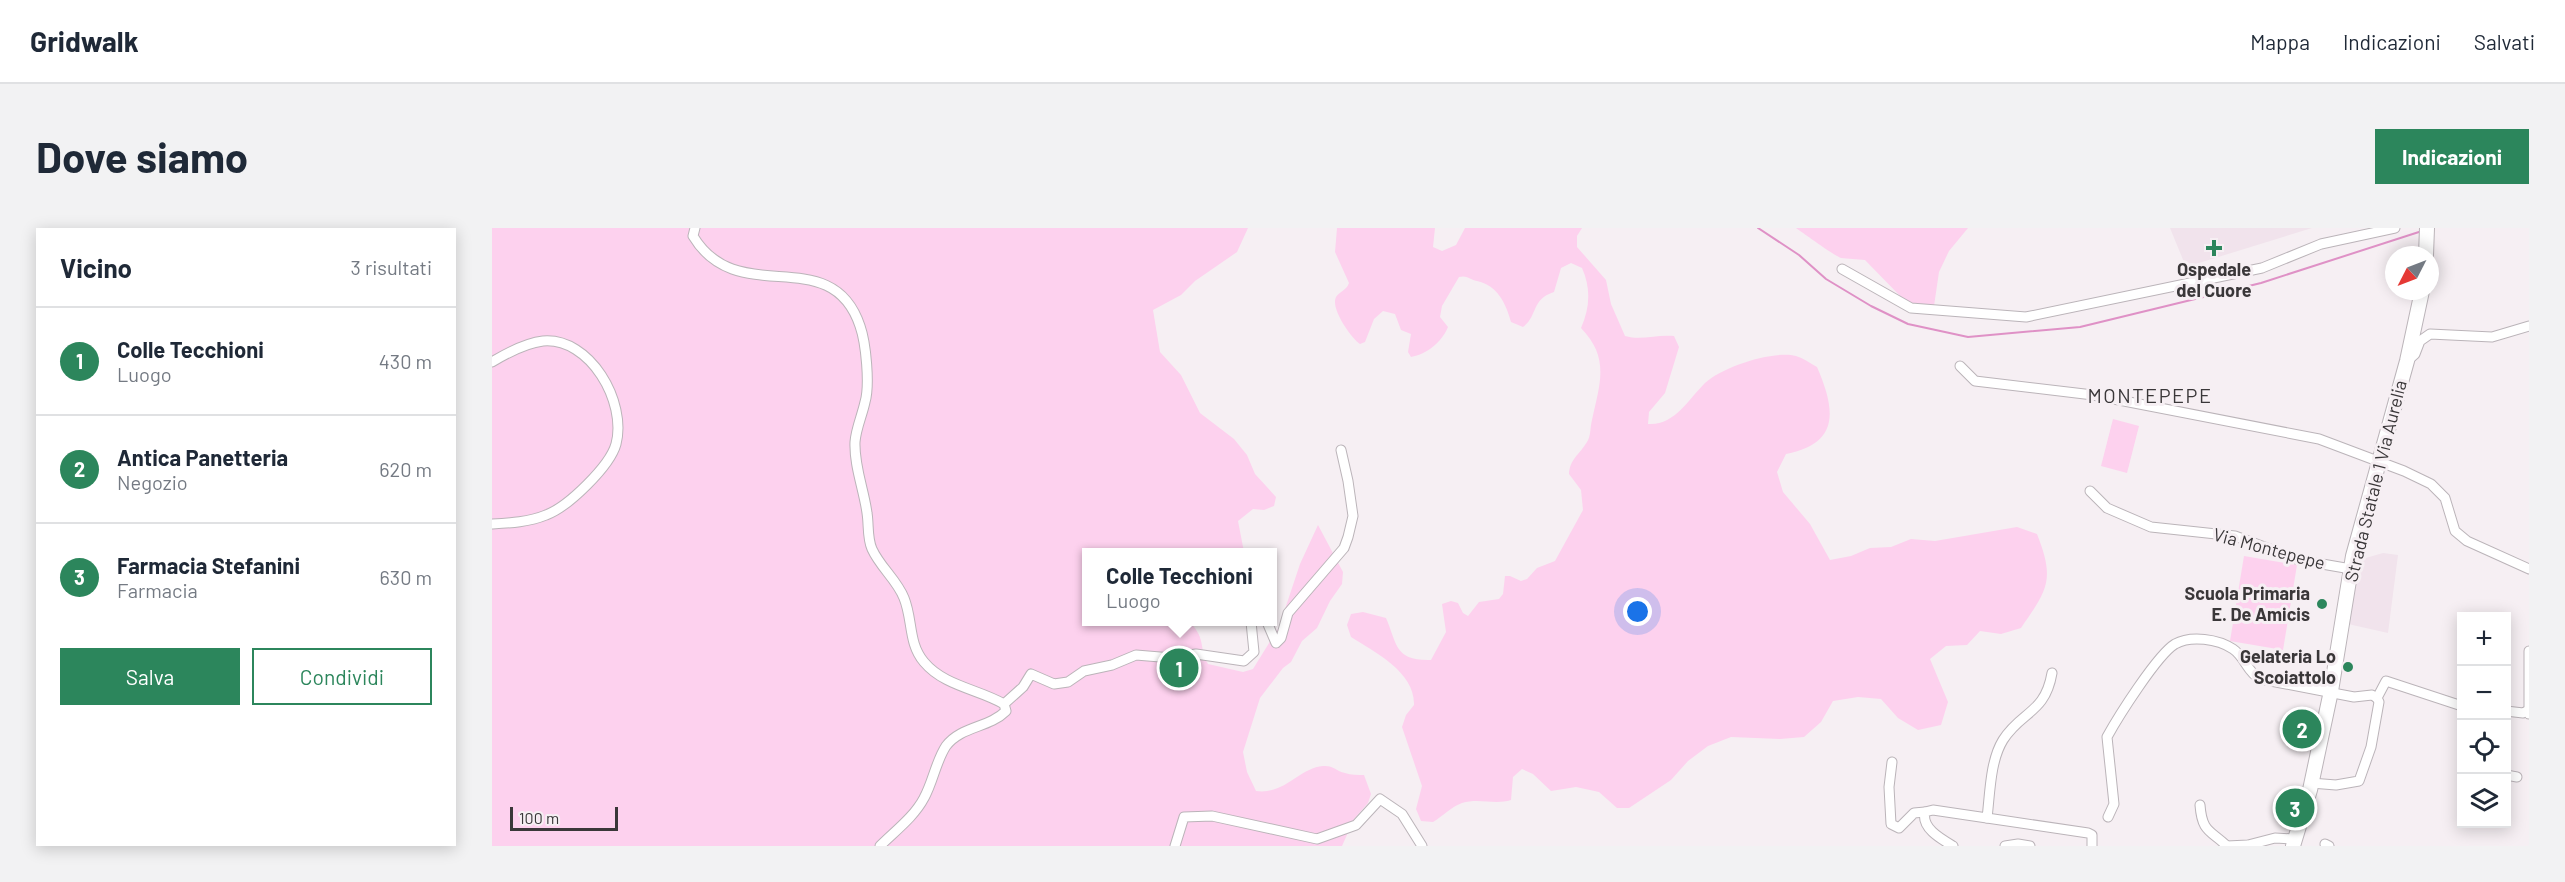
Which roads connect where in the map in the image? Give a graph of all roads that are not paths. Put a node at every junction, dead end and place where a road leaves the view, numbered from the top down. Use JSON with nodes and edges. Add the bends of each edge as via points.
{"nodes":[{"id":1,"x":695,"y":228,"type":"edge"},
{"id":2,"x":2395,"y":228,"type":"edge"},
{"id":3,"x":2427,"y":231,"type":"edge"},
{"id":4,"x":2426,"y":246,"type":"edge"},
{"id":5,"x":1842,"y":269,"type":"dead end"},
{"id":6,"x":2420,"y":300,"type":"edge"},
{"id":7,"x":2529,"y":326,"type":"edge"},
{"id":8,"x":2407,"y":361,"type":"junction"},
{"id":9,"x":492,"y":362,"type":"edge"},
{"id":10,"x":1960,"y":366,"type":"dead end"},
{"id":11,"x":1341,"y":450,"type":"dead end"},
{"id":12,"x":2379,"y":461,"type":"junction"},
{"id":13,"x":2091,"y":491,"type":"dead end"},
{"id":14,"x":492,"y":525,"type":"edge"},
{"id":15,"x":2351,"y":569,"type":"junction"},
{"id":16,"x":2529,"y":569,"type":"edge"},
{"id":17,"x":1251,"y":626,"type":"edge"},
{"id":18,"x":1269,"y":626,"type":"edge"},
{"id":19,"x":2529,"y":651,"type":"edge"},
{"id":20,"x":2052,"y":673,"type":"dead end"},
{"id":21,"x":2331,"y":691,"type":"junction"},
{"id":22,"x":2377,"y":698,"type":"junction"},
{"id":23,"x":1004,"y":704,"type":"junction"},
{"id":24,"x":2457,"y":704,"type":"edge"},
{"id":25,"x":2511,"y":712,"type":"edge"},
{"id":26,"x":2528,"y":712,"type":"edge"},
{"id":27,"x":1892,"y":762,"type":"dead end"},
{"id":28,"x":2511,"y":776,"type":"edge"},
{"id":29,"x":2517,"y":777,"type":"dead end"},
{"id":30,"x":2311,"y":783,"type":"junction"},
{"id":31,"x":2200,"y":806,"type":"dead end"},
{"id":32,"x":1925,"y":812,"type":"junction"},
{"id":33,"x":2108,"y":817,"type":"dead end"},
{"id":34,"x":1987,"y":818,"type":"junction"},
{"id":35,"x":2293,"y":843,"type":"edge"},
{"id":36,"x":880,"y":846,"type":"edge"},
{"id":37,"x":1175,"y":846,"type":"edge"},
{"id":38,"x":1422,"y":846,"type":"edge"},
{"id":39,"x":1953,"y":846,"type":"edge"},
{"id":40,"x":2005,"y":846,"type":"edge"},
{"id":41,"x":2030,"y":846,"type":"edge"},
{"id":42,"x":2092,"y":846,"type":"edge"},
{"id":43,"x":2227,"y":846,"type":"edge"}],
"edges":[{"from":1,"to":23,"type":"street","via":[[693,236],[700,248],[711,260],[732,270],[752,276],[824,282],[843,297],[860,326],[868,384],[855,443],[871,546],[905,599],[912,639],[924,662],[952,683]]},
{"from":2,"to":5,"type":"street","via":[[2321,244],[2262,268],[2026,317],[1911,308]]},
{"from":3,"to":4,"type":"main road"},
{"from":6,"to":8,"type":"main road","name":"Strada Statale 1 Via Aurelia"},
{"from":7,"to":8,"type":"street","via":[[2493,337],[2430,334],[2420,341]]},
{"from":8,"to":12,"type":"main road","name":"Strada Statale 1 Via Aurelia"},
{"from":9,"to":14,"type":"street","via":[[529,344],[544,341],[570,345],[584,354],[600,375],[619,428],[611,454],[564,505],[544,517]]},
{"from":10,"to":12,"type":"street","via":[[1975,381],[2093,395],[2319,439]]},
{"from":11,"to":18,"type":"street","via":[[1353,516],[1344,548],[1288,613],[1276,643]]},
{"from":12,"to":15,"type":"main road","name":"Strada Statale 1 Via Aurelia"},
{"from":12,"to":16,"type":"street","via":[[2431,484],[2445,498],[2455,531],[2467,541]]},
{"from":13,"to":15,"type":"street","name":"Via Montepepe","via":[[2106,508],[2151,527],[2235,536],[2299,560]]},
{"from":15,"to":21,"type":"main road","name":"Strada Statale 1 Via Aurelia"},
{"from":17,"to":23,"type":"street","via":[[1254,652],[1244,661],[1196,654],[1172,658],[1136,654],[1084,671],[1068,682],[1054,684],[1031,674]]},
{"from":19,"to":26,"type":"street"},
{"from":20,"to":34,"type":"street","via":[[2048,691],[2038,707],[2010,731],[2000,747]]},
{"from":21,"to":22,"type":"street"},
{"from":21,"to":30,"type":"main road","name":"Strada Statale 1 Via Aurelia"},
{"from":21,"to":33,"type":"street","via":[[2253,676],[2233,649],[2220,643],[2189,640],[2175,644],[2107,737],[2114,804]]},
{"from":22,"to":24,"type":"street","via":[[2381,687],[2390,681]]},
{"from":22,"to":30,"type":"street","via":[[2371,747],[2359,782]]},
{"from":23,"to":36,"type":"street","via":[[1006,711],[998,719],[969,729],[945,748],[924,798]]},
{"from":25,"to":26,"type":"street"},
{"from":27,"to":32,"type":"street","via":[[1891,824],[1899,828],[1914,813]]},
{"from":28,"to":29,"type":"street"},
{"from":30,"to":35,"type":"main road","name":"Strada Statale 1 Via Aurelia"},
{"from":31,"to":43,"type":"street","via":[[2209,834]]},
{"from":32,"to":34,"type":"street"},
{"from":32,"to":39,"type":"street","via":[[1924,820],[1930,829]]},
{"from":34,"to":42,"type":"street","via":[[2088,832],[2092,835]]},
{"from":35,"to":43,"type":"street","via":[[2275,838]]},
{"from":37,"to":38,"type":"street","via":[[1184,817],[1212,816],[1317,839],[1356,825],[1380,799],[1402,814]]},
{"from":40,"to":41,"type":"street"}]}
